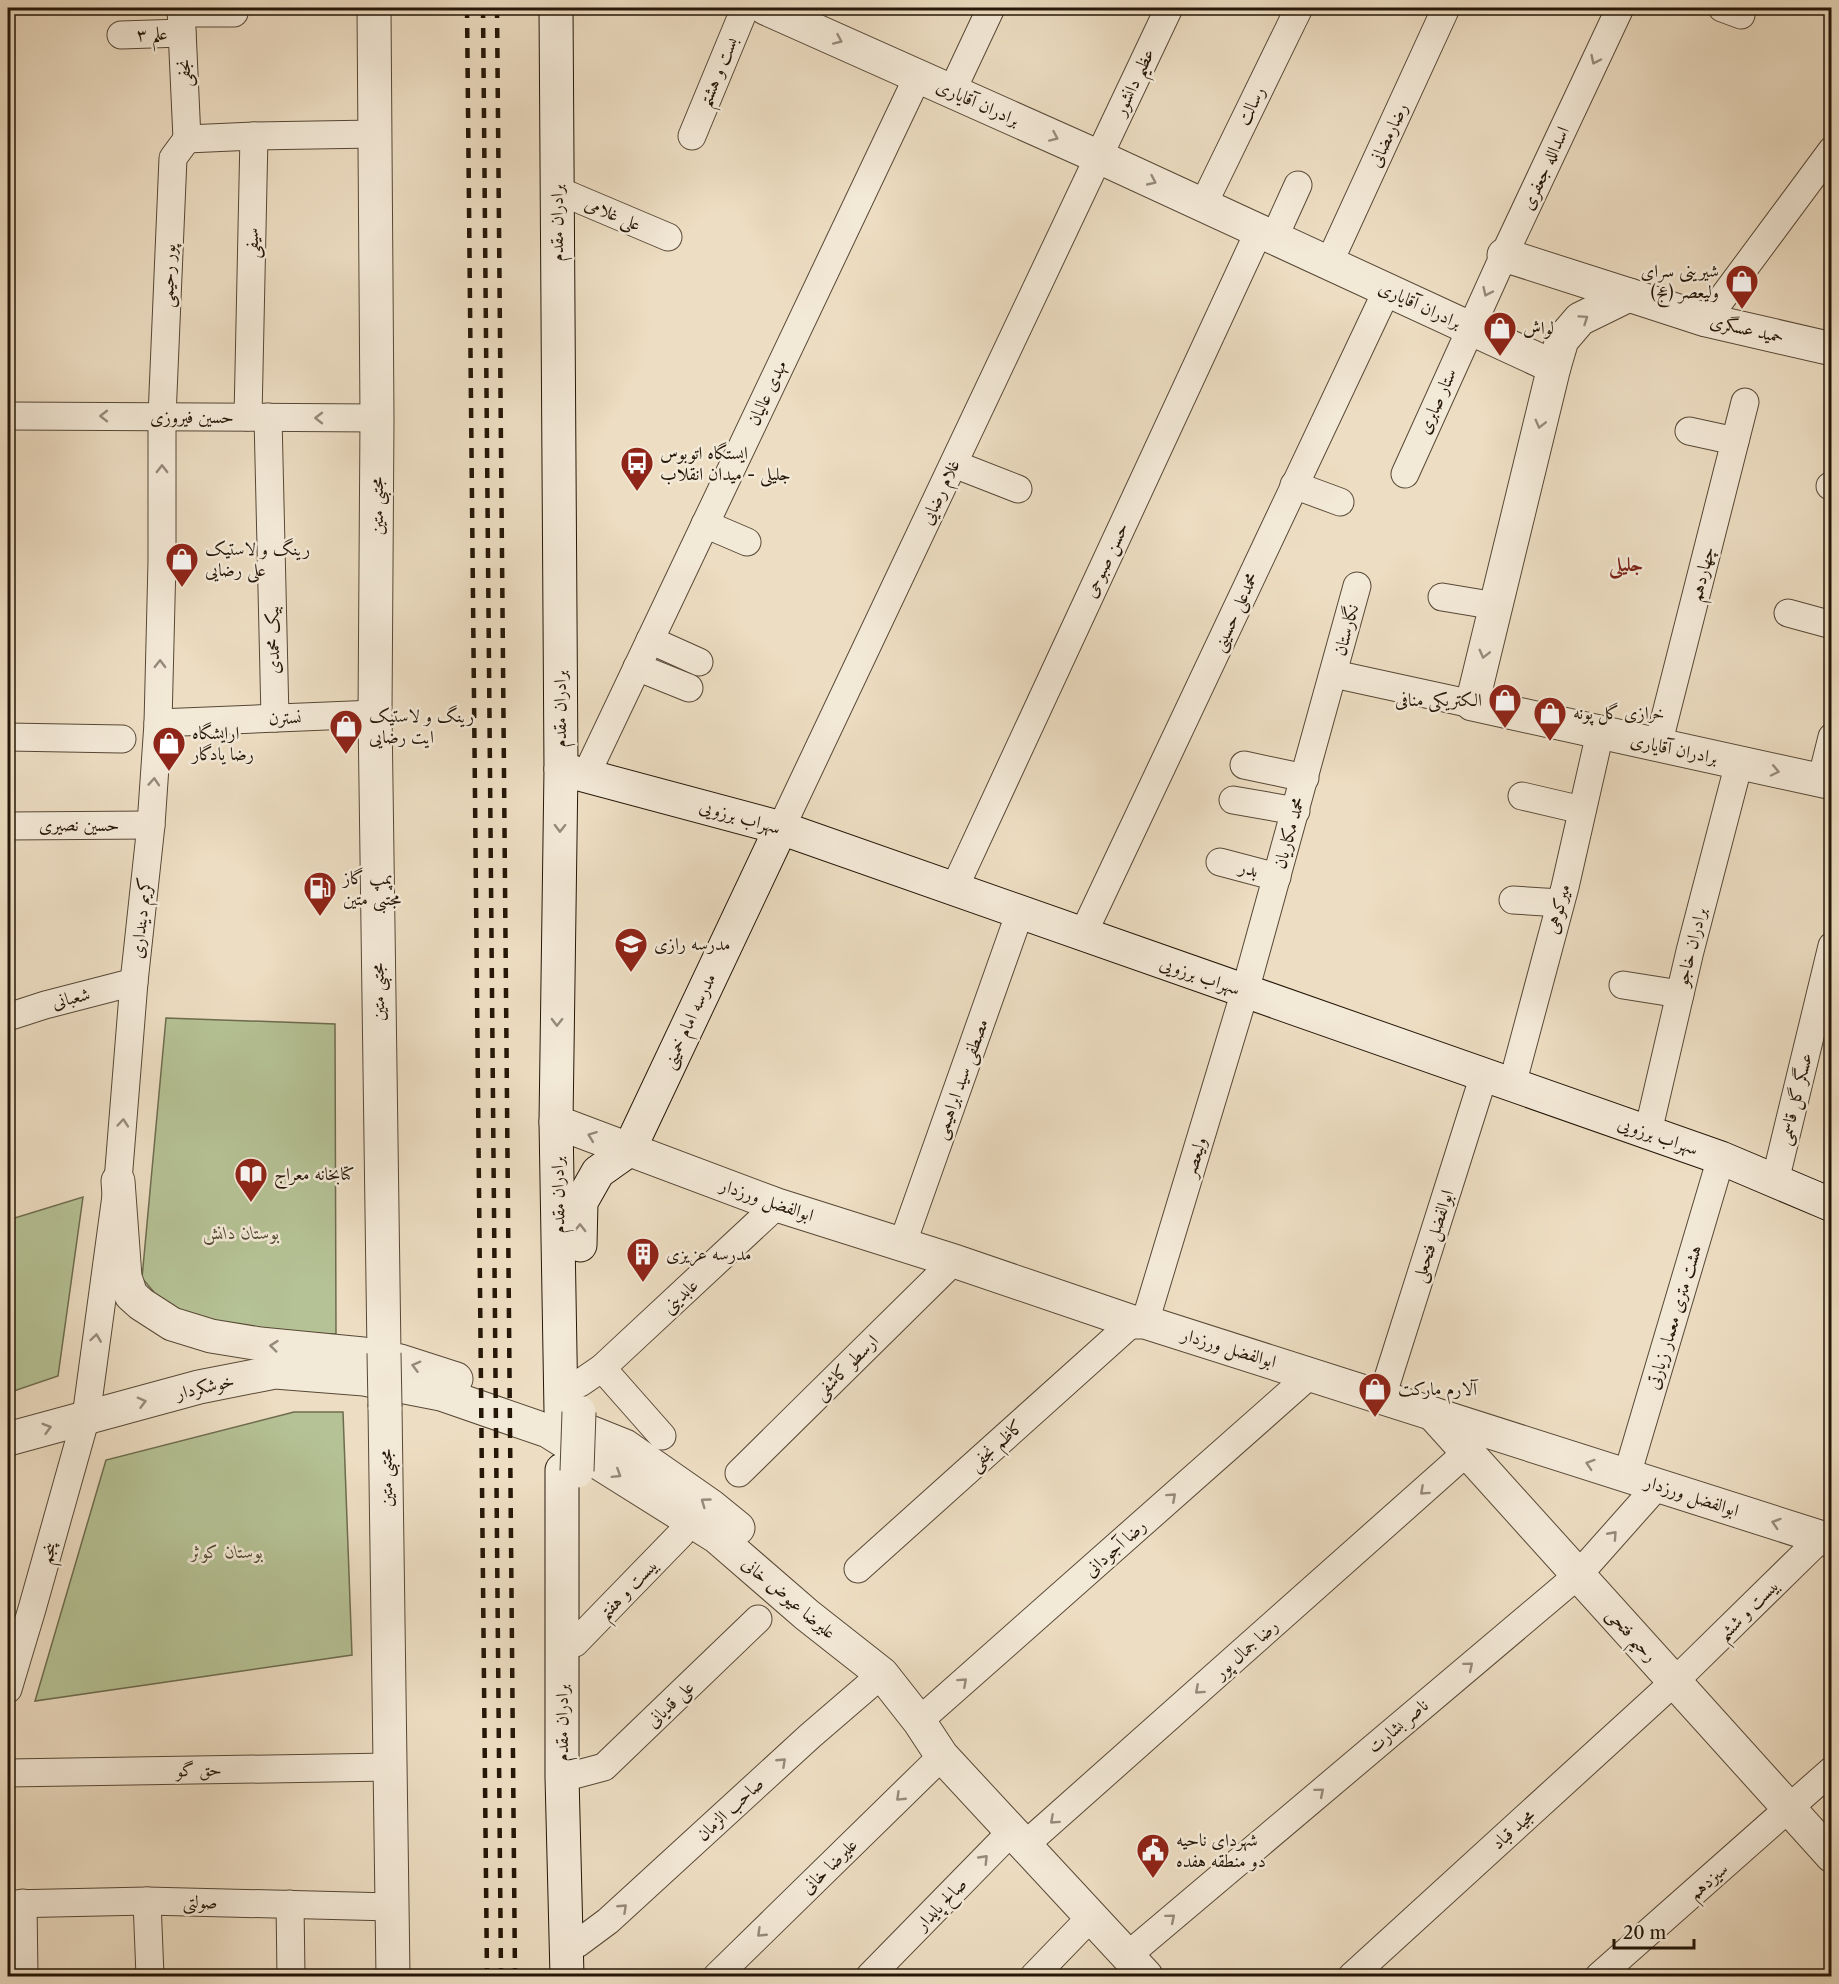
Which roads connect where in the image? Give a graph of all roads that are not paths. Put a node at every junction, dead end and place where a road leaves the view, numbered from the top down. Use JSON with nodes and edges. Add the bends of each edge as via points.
{"nodes":[{"id":1,"x":374,"y":8,"type":"edge"},
{"id":2,"x":537,"y":8,"type":"edge"},
{"id":3,"x":556,"y":8,"type":"edge"},
{"id":4,"x":745,"y":8,"type":"edge"},
{"id":5,"x":991,"y":8,"type":"edge"},
{"id":6,"x":1169,"y":8,"type":"edge"},
{"id":7,"x":1299,"y":8,"type":"edge"},
{"id":8,"x":1446,"y":8,"type":"edge"},
{"id":9,"x":1620,"y":8,"type":"edge"},
{"id":10,"x":787,"y":12,"type":"edge"},
{"id":11,"x":234,"y":13,"type":"dead end"},
{"id":12,"x":181,"y":18,"type":"edge"},
{"id":13,"x":121,"y":35,"type":"dead end"},
{"id":14,"x":918,"y":76,"type":"junction"},
{"id":15,"x":952,"y":91,"type":"junction"},
{"id":16,"x":375,"y":134,"type":"junction"},
{"id":17,"x":254,"y":136,"type":"junction"},
{"id":18,"x":692,"y":136,"type":"dead end"},
{"id":19,"x":187,"y":139,"type":"junction"},
{"id":20,"x":1832,"y":150,"type":"edge"},
{"id":21,"x":1099,"y":157,"type":"junction"},
{"id":22,"x":1298,"y":185,"type":"dead end"},
{"id":23,"x":557,"y":190,"type":"junction"},
{"id":24,"x":1203,"y":204,"type":"junction"},
{"id":25,"x":1267,"y":234,"type":"junction"},
{"id":26,"x":668,"y":237,"type":"dead end"},
{"id":27,"x":1504,"y":255,"type":"junction"},
{"id":28,"x":1329,"y":263,"type":"junction"},
{"id":29,"x":1387,"y":290,"type":"junction"},
{"id":30,"x":1629,"y":295,"type":"junction"},
{"id":31,"x":1706,"y":320,"type":"junction"},
{"id":32,"x":1470,"y":328,"type":"junction"},
{"id":33,"x":1832,"y":349,"type":"edge"},
{"id":34,"x":1554,"y":367,"type":"junction"},
{"id":35,"x":1745,"y":402,"type":"dead end"},
{"id":36,"x":8,"y":416,"type":"edge"},
{"id":37,"x":162,"y":417,"type":"junction"},
{"id":38,"x":258,"y":417,"type":"junction"},
{"id":39,"x":377,"y":418,"type":"junction"},
{"id":40,"x":1689,"y":431,"type":"dead end"},
{"id":41,"x":1735,"y":441,"type":"junction"},
{"id":42,"x":954,"y":464,"type":"junction"},
{"id":43,"x":1405,"y":474,"type":"dead end"},
{"id":44,"x":1294,"y":485,"type":"junction"},
{"id":45,"x":1018,"y":489,"type":"dead end"},
{"id":46,"x":1340,"y":502,"type":"dead end"},
{"id":47,"x":705,"y":524,"type":"junction"},
{"id":48,"x":747,"y":542,"type":"dead end"},
{"id":49,"x":1357,"y":586,"type":"dead end"},
{"id":50,"x":1442,"y":597,"type":"dead end"},
{"id":51,"x":1496,"y":606,"type":"junction"},
{"id":52,"x":1788,"y":614,"type":"dead end"},
{"id":53,"x":1832,"y":625,"type":"edge"},
{"id":54,"x":650,"y":640,"type":"junction"},
{"id":55,"x":699,"y":662,"type":"dead end"},
{"id":56,"x":637,"y":667,"type":"junction"},
{"id":57,"x":1334,"y":675,"type":"junction"},
{"id":58,"x":689,"y":688,"type":"dead end"},
{"id":59,"x":1472,"y":704,"type":"junction"},
{"id":60,"x":375,"y":714,"type":"junction"},
{"id":61,"x":275,"y":718,"type":"junction"},
{"id":62,"x":158,"y":723,"type":"junction"},
{"id":63,"x":1600,"y":733,"type":"junction"},
{"id":64,"x":1832,"y":736,"type":"edge"},
{"id":65,"x":8,"y":737,"type":"edge"},
{"id":66,"x":122,"y":739,"type":"dead end"},
{"id":67,"x":1658,"y":745,"type":"junction"},
{"id":68,"x":1738,"y":763,"type":"junction"},
{"id":69,"x":1244,"y":765,"type":"dead end"},
{"id":70,"x":565,"y":770,"type":"junction"},
{"id":71,"x":1305,"y":778,"type":"junction"},
{"id":72,"x":1826,"y":782,"type":"edge"},
{"id":73,"x":1522,"y":796,"type":"dead end"},
{"id":74,"x":1233,"y":800,"type":"dead end"},
{"id":75,"x":1582,"y":810,"type":"junction"},
{"id":76,"x":1296,"y":811,"type":"junction"},
{"id":77,"x":151,"y":825,"type":"junction"},
{"id":78,"x":8,"y":826,"type":"edge"},
{"id":79,"x":781,"y":828,"type":"junction"},
{"id":80,"x":1220,"y":862,"type":"dead end"},
{"id":81,"x":1277,"y":877,"type":"junction"},
{"id":82,"x":954,"y":890,"type":"junction"},
{"id":83,"x":1513,"y":900,"type":"dead end"},
{"id":84,"x":1560,"y":903,"type":"junction"},
{"id":85,"x":1020,"y":912,"type":"junction"},
{"id":86,"x":1083,"y":934,"type":"junction"},
{"id":87,"x":1832,"y":946,"type":"edge"},
{"id":88,"x":134,"y":982,"type":"junction"},
{"id":89,"x":1623,"y":985,"type":"dead end"},
{"id":90,"x":1245,"y":991,"type":"junction"},
{"id":91,"x":1680,"y":994,"type":"junction"},
{"id":92,"x":8,"y":1017,"type":"edge"},
{"id":93,"x":1498,"y":1080,"type":"junction"},
{"id":94,"x":556,"y":1122,"type":"junction"},
{"id":95,"x":1648,"y":1132,"type":"junction"},
{"id":96,"x":629,"y":1150,"type":"junction"},
{"id":97,"x":1721,"y":1158,"type":"junction"},
{"id":98,"x":118,"y":1181,"type":"junction"},
{"id":99,"x":1775,"y":1181,"type":"junction"},
{"id":100,"x":777,"y":1205,"type":"junction"},
{"id":101,"x":1832,"y":1205,"type":"edge"},
{"id":102,"x":902,"y":1245,"type":"junction"},
{"id":103,"x":954,"y":1261,"type":"junction"},
{"id":104,"x":1139,"y":1322,"type":"junction"},
{"id":105,"x":330,"y":1363,"type":"junction"},
{"id":106,"x":1311,"y":1374,"type":"junction"},
{"id":107,"x":577,"y":1392,"type":"junction"},
{"id":108,"x":1382,"y":1397,"type":"junction"},
{"id":109,"x":1432,"y":1413,"type":"junction"},
{"id":110,"x":86,"y":1417,"type":"junction"},
{"id":111,"x":662,"y":1436,"type":"dead end"},
{"id":112,"x":8,"y":1439,"type":"edge"},
{"id":113,"x":1467,"y":1452,"type":"junction"},
{"id":114,"x":738,"y":1473,"type":"dead end"},
{"id":115,"x":1626,"y":1475,"type":"junction"},
{"id":116,"x":1658,"y":1485,"type":"junction"},
{"id":117,"x":681,"y":1534,"type":"dead end"},
{"id":118,"x":1826,"y":1539,"type":"edge"},
{"id":119,"x":858,"y":1569,"type":"dead end"},
{"id":120,"x":1578,"y":1575,"type":"junction"},
{"id":121,"x":20,"y":1612,"type":"edge"},
{"id":122,"x":758,"y":1619,"type":"dead end"},
{"id":123,"x":568,"y":1643,"type":"junction"},
{"id":124,"x":882,"y":1674,"type":"junction"},
{"id":125,"x":1674,"y":1682,"type":"junction"},
{"id":126,"x":8,"y":1689,"type":"edge"},
{"id":127,"x":919,"y":1721,"type":"junction"},
{"id":128,"x":942,"y":1756,"type":"junction"},
{"id":129,"x":390,"y":1767,"type":"junction"},
{"id":130,"x":1832,"y":1770,"type":"edge"},
{"id":131,"x":8,"y":1773,"type":"edge"},
{"id":132,"x":568,"y":1776,"type":"junction"},
{"id":133,"x":1789,"y":1809,"type":"junction"},
{"id":134,"x":1018,"y":1838,"type":"junction"},
{"id":135,"x":1832,"y":1856,"type":"edge"},
{"id":136,"x":147,"y":1901,"type":"junction"},
{"id":137,"x":15,"y":1903,"type":"edge"},
{"id":138,"x":290,"y":1904,"type":"junction"},
{"id":139,"x":392,"y":1907,"type":"junction"},
{"id":140,"x":1091,"y":1917,"type":"junction"},
{"id":141,"x":570,"y":1956,"type":"edge"},
{"id":142,"x":1136,"y":1966,"type":"edge"},
{"id":143,"x":24,"y":1977,"type":"edge"},
{"id":144,"x":150,"y":1977,"type":"edge"},
{"id":145,"x":291,"y":1977,"type":"edge"},
{"id":146,"x":393,"y":1977,"type":"edge"},
{"id":147,"x":579,"y":1977,"type":"edge"},
{"id":148,"x":717,"y":1977,"type":"edge"},
{"id":149,"x":870,"y":1977,"type":"edge"},
{"id":150,"x":1034,"y":1977,"type":"edge"},
{"id":151,"x":1352,"y":1977,"type":"edge"},
{"id":152,"x":1599,"y":1977,"type":"edge"}],
"edges":[{"from":1,"to":16,"type":"street","name":"مجتبی متین"},
{"from":2,"to":70,"type":"street","name":"برادران مقدم"},
{"from":3,"to":23,"type":"street","name":"برادران مقدم"},
{"from":4,"to":18,"type":"street","name":"بست و هشتم"},
{"from":5,"to":15,"type":"street"},
{"from":6,"to":21,"type":"street","name":"عظیم دانشور"},
{"from":7,"to":24,"type":"street","name":"رسالت"},
{"from":8,"to":28,"type":"street","name":"رضارمضانی"},
{"from":9,"to":27,"type":"street","name":"اسدالله جعفری","one_way":true},
{"from":10,"to":14,"type":"street","name":"برادران آقایاری","one_way":true},
{"from":11,"to":12,"type":"street","name":"علم ۳"},
{"from":12,"to":13,"type":"street","name":"علم ۳"},
{"from":12,"to":19,"type":"street","name":"نجفی"},
{"from":14,"to":15,"type":"street","name":"برادران آقایاری"},
{"from":14,"to":47,"type":"street","name":"مهدی عالیان"},
{"from":15,"to":21,"type":"street","name":"برادران آقایاری","one_way":true},
{"from":16,"to":17,"type":"street"},
{"from":16,"to":39,"type":"street","name":"مجتبی متین"},
{"from":17,"to":19,"type":"street"},
{"from":17,"to":38,"type":"street","name":"سیفی"},
{"from":19,"to":37,"type":"street","name":"پور رحیمی","via":[[173,158]]},
{"from":20,"to":31,"type":"street"},
{"from":21,"to":24,"type":"street","name":"برادران آقایاری","one_way":true},
{"from":21,"to":42,"type":"street","name":"غلام رضایی"},
{"from":22,"to":25,"type":"street","name":"حسن صبوحی"},
{"from":23,"to":26,"type":"street","name":"علی غلامی"},
{"from":23,"to":70,"type":"street","name":"برادران مقدم"},
{"from":24,"to":25,"type":"street","name":"برادران آقایاری"},
{"from":25,"to":28,"type":"street","name":"برادران آقایاری"},
{"from":25,"to":82,"type":"street","name":"حسن صبوحی"},
{"from":27,"to":30,"type":"street","name":"حمید عسگری"},
{"from":27,"to":32,"type":"street","name":"اسدالله جعفری","one_way":true},
{"from":28,"to":29,"type":"street","name":"برادران آقایاری"},
{"from":29,"to":32,"type":"street","name":"برادران آقایاری"},
{"from":29,"to":44,"type":"street","name":"محمدعلی حسینی"},
{"from":30,"to":31,"type":"street","name":"حمید عسگری"},
{"from":34,"to":30,"type":"street","one_way":true,"via":[[1562,340],[1580,319]]},
{"from":31,"to":33,"type":"street","name":"حمید عسگری"},
{"from":32,"to":34,"type":"street","name":"برادران آقایاری"},
{"from":32,"to":43,"type":"street","name":"ستار صابری"},
{"from":34,"to":51,"type":"street","one_way":true},
{"from":35,"to":41,"type":"street","name":"چهاردهم"},
{"from":37,"to":36,"type":"street","name":"حسین فیروزی","one_way":true},
{"from":37,"to":38,"type":"street","name":"حسین فیروزی"},
{"from":62,"to":37,"type":"street","name":"کریم دینداری","one_way":true},
{"from":39,"to":38,"type":"street","name":"حسین فیروزی","one_way":true},
{"from":38,"to":61,"type":"street","name":"بیک محمدی"},
{"from":39,"to":60,"type":"street","name":"مجتبی متین"},
{"from":40,"to":41,"type":"street"},
{"from":41,"to":67,"type":"street","name":"چهاردهم"},
{"from":42,"to":45,"type":"street"},
{"from":42,"to":79,"type":"street","name":"غلام رضایی"},
{"from":44,"to":46,"type":"street"},
{"from":44,"to":86,"type":"street","name":"محمدعلی حسینی"},
{"from":47,"to":48,"type":"street"},
{"from":47,"to":54,"type":"street","name":"مهدی عالیان"},
{"from":49,"to":57,"type":"street","name":"نگارستان"},
{"from":50,"to":51,"type":"street"},
{"from":51,"to":59,"type":"street","one_way":true},
{"from":52,"to":53,"type":"street"},
{"from":54,"to":55,"type":"street"},
{"from":54,"to":56,"type":"street","name":"مهدی عالیان"},
{"from":56,"to":58,"type":"street"},
{"from":56,"to":70,"type":"street","name":"مهدی عالیان"},
{"from":57,"to":59,"type":"street"},
{"from":57,"to":71,"type":"street","name":"محمد مکاریان"},
{"from":59,"to":63,"type":"street","name":"برادران آقایاری"},
{"from":60,"to":61,"type":"street","name":"نسترن"},
{"from":60,"to":129,"type":"street","name":"مجتبی متین","bridge":true},
{"from":61,"to":62,"type":"street","name":"نسترن"},
{"from":77,"to":62,"type":"street","name":"کریم دینداری","one_way":true},
{"from":63,"to":67,"type":"street","name":"برادران آقایاری"},
{"from":63,"to":75,"type":"street","name":"میرکوهی"},
{"from":64,"to":72,"type":"street"},
{"from":65,"to":66,"type":"street"},
{"from":67,"to":68,"type":"street","name":"برادران آقایاری"},
{"from":68,"to":72,"type":"street","name":"برادران آقایاری","one_way":true},
{"from":68,"to":91,"type":"street","name":"برادران خاجو"},
{"from":69,"to":71,"type":"street"},
{"from":70,"to":79,"type":"street","name":"سهراب برزویی"},
{"from":70,"to":94,"type":"street","name":"برادران مقدم","one_way":true},
{"from":71,"to":76,"type":"street","name":"محمد مکاریان"},
{"from":73,"to":75,"type":"street"},
{"from":74,"to":76,"type":"street"},
{"from":75,"to":84,"type":"street","name":"میرکوهی"},
{"from":76,"to":81,"type":"street","name":"محمد مکاریان"},
{"from":77,"to":78,"type":"street","name":"حسین نصیری"},
{"from":77,"to":88,"type":"street","name":"کریم دینداری"},
{"from":79,"to":82,"type":"street","name":"سهراب برزویی"},
{"from":79,"to":96,"type":"street","name":"مدرسه امام خمینی"},
{"from":80,"to":81,"type":"street","name":"بدر"},
{"from":81,"to":90,"type":"street","name":"محمد مکاریان"},
{"from":82,"to":85,"type":"street","name":"سهراب برزویی"},
{"from":83,"to":84,"type":"street"},
{"from":84,"to":93,"type":"street","name":"میرکوهی"},
{"from":85,"to":86,"type":"street","name":"سهراب برزویی"},
{"from":85,"to":102,"type":"street","name":"مصطفی سید ابراهیمی"},
{"from":86,"to":90,"type":"street","name":"سهراب برزویی"},
{"from":87,"to":99,"type":"street","name":"عسگر گل قاسمی"},
{"from":88,"to":92,"type":"street","name":"شعبانی"},
{"from":98,"to":88,"type":"street","name":"کریم دینداری","one_way":true},
{"from":89,"to":91,"type":"street"},
{"from":90,"to":93,"type":"street","name":"سهراب برزویی"},
{"from":90,"to":104,"type":"street","name":"ولیعصر"},
{"from":91,"to":95,"type":"street","name":"برادران خاجو"},
{"from":93,"to":95,"type":"street","name":"سهراب برزویی"},
{"from":93,"to":108,"type":"street","name":"ابوالفضل فتحعلی"},
{"from":96,"to":94,"type":"street","name":"ابوالفضل ورزدار","one_way":true},
{"from":94,"to":107,"type":"street","name":"برادران مقدم"},
{"from":95,"to":97,"type":"street","name":"سهراب برزویی"},
{"from":96,"to":100,"type":"street","name":"ابوالفضل ورزدار"},
{"from":107,"to":96,"type":"street","name":"برادران مقدم","one_way":true,"via":[[580,1202],[598,1172]]},
{"from":97,"to":99,"type":"street","name":"سهراب برزویی"},
{"from":97,"to":115,"type":"street","name":"هشت متری معمار زیارتی"},
{"from":105,"to":98,"type":"street","one_way":true,"via":[[172,1324],[141,1304],[131,1295],[125,1277]]},
{"from":110,"to":98,"type":"street","name":"کریم دینداری","one_way":true},
{"from":99,"to":101,"type":"street","name":"سهراب برزویی"},
{"from":100,"to":102,"type":"street","name":"ابوالفضل ورزدار"},
{"from":100,"to":107,"type":"street","name":"عابدینی"},
{"from":102,"to":103,"type":"street","name":"ابوالفضل ورزدار"},
{"from":103,"to":104,"type":"street","name":"ابوالفضل ورزدار"},
{"from":103,"to":114,"type":"street","name":"ارسطو کاشفی"},
{"from":104,"to":106,"type":"street","name":"ابوالفضل ورزدار"},
{"from":104,"to":119,"type":"street","name":"کاظم نجفی"},
{"from":110,"to":105,"type":"street","name":"خوشکردار","one_way":true,"via":[[199,1387]]},
{"from":105,"to":124,"type":"street","name":"علیرضا عیوض خانی","via":[[363,1379],[441,1394],[548,1431],[717,1537]]},
{"from":106,"to":108,"type":"street","name":"ابوالفضل ورزدار"},
{"from":127,"to":106,"type":"street","name":"رضا آجودانی","one_way":true},
{"from":107,"to":111,"type":"street"},
{"from":107,"to":123,"type":"street","name":"برادران مقدم","bridge":true,"via":[[569,1470]]},
{"from":108,"to":109,"type":"street","name":"ابوالفضل ورزدار"},
{"from":109,"to":113,"type":"street","name":"رحیم فتحی"},
{"from":115,"to":109,"type":"street","name":"ابوالفضل ورزدار","one_way":true},
{"from":112,"to":110,"type":"street","name":"خوشکردار","one_way":true},
{"from":110,"to":121,"type":"street","name":"پنجم"},
{"from":113,"to":120,"type":"street","name":"رحیم فتحی"},
{"from":113,"to":134,"type":"street","name":"رضا جمال پور","one_way":true},
{"from":115,"to":116,"type":"street","name":"ابوالفضل ورزدار"},
{"from":118,"to":116,"type":"street","name":"ابوالفضل ورزدار","one_way":true},
{"from":120,"to":116,"type":"street","name":"ناصر بشارت","one_way":true},
{"from":117,"to":123,"type":"street","name":"بیست و هفتم"},
{"from":118,"to":125,"type":"street","name":"بیست و ششم"},
{"from":120,"to":125,"type":"street","name":"رحیم فتحی"},
{"from":142,"to":120,"type":"street","name":"ناصر بشارت","one_way":true},
{"from":121,"to":126,"type":"street","name":"پنجم"},
{"from":122,"to":132,"type":"street","name":"علی قدیانی","via":[[604,1767]]},
{"from":123,"to":132,"type":"street","name":"برادران مقدم"},
{"from":124,"to":127,"type":"street","name":"علیرضا عیوض خانی"},
{"from":141,"to":124,"type":"street","name":"صاحب الزمان","one_way":true},
{"from":125,"to":133,"type":"street","name":"رحیم فتحی"},
{"from":125,"to":151,"type":"street","name":"مجید قباد"},
{"from":127,"to":128,"type":"street","name":"علیرضا عیوض خانی"},
{"from":128,"to":134,"type":"street","name":"علیرضا عیوض خانی"},
{"from":128,"to":148,"type":"street","name":"علیرضا خانی","one_way":true},
{"from":129,"to":131,"type":"street","name":"حق گو"},
{"from":129,"to":139,"type":"street","name":"مجتبی متین"},
{"from":130,"to":133,"type":"street","name":"سیزدهم"},
{"from":132,"to":141,"type":"street","name":"برادران مقدم"},
{"from":133,"to":135,"type":"street","name":"رحیم فتحی"},
{"from":133,"to":152,"type":"street","name":"سیزدهم"},
{"from":134,"to":140,"type":"street","name":"علیرضا عیوض خانی"},
{"from":149,"to":134,"type":"street","name":"صالح پایدار","one_way":true},
{"from":136,"to":137,"type":"street","name":"صولتی"},
{"from":136,"to":138,"type":"street","name":"صولتی"},
{"from":136,"to":144,"type":"street"},
{"from":137,"to":143,"type":"street"},
{"from":138,"to":139,"type":"street","name":"صولتی"},
{"from":138,"to":145,"type":"street"},
{"from":139,"to":146,"type":"street","name":"مجتبی متین"},
{"from":140,"to":142,"type":"street","name":"علیرضا عیوض خانی"},
{"from":140,"to":150,"type":"street"},
{"from":141,"to":147,"type":"street","name":"برادران مقدم"}]}
